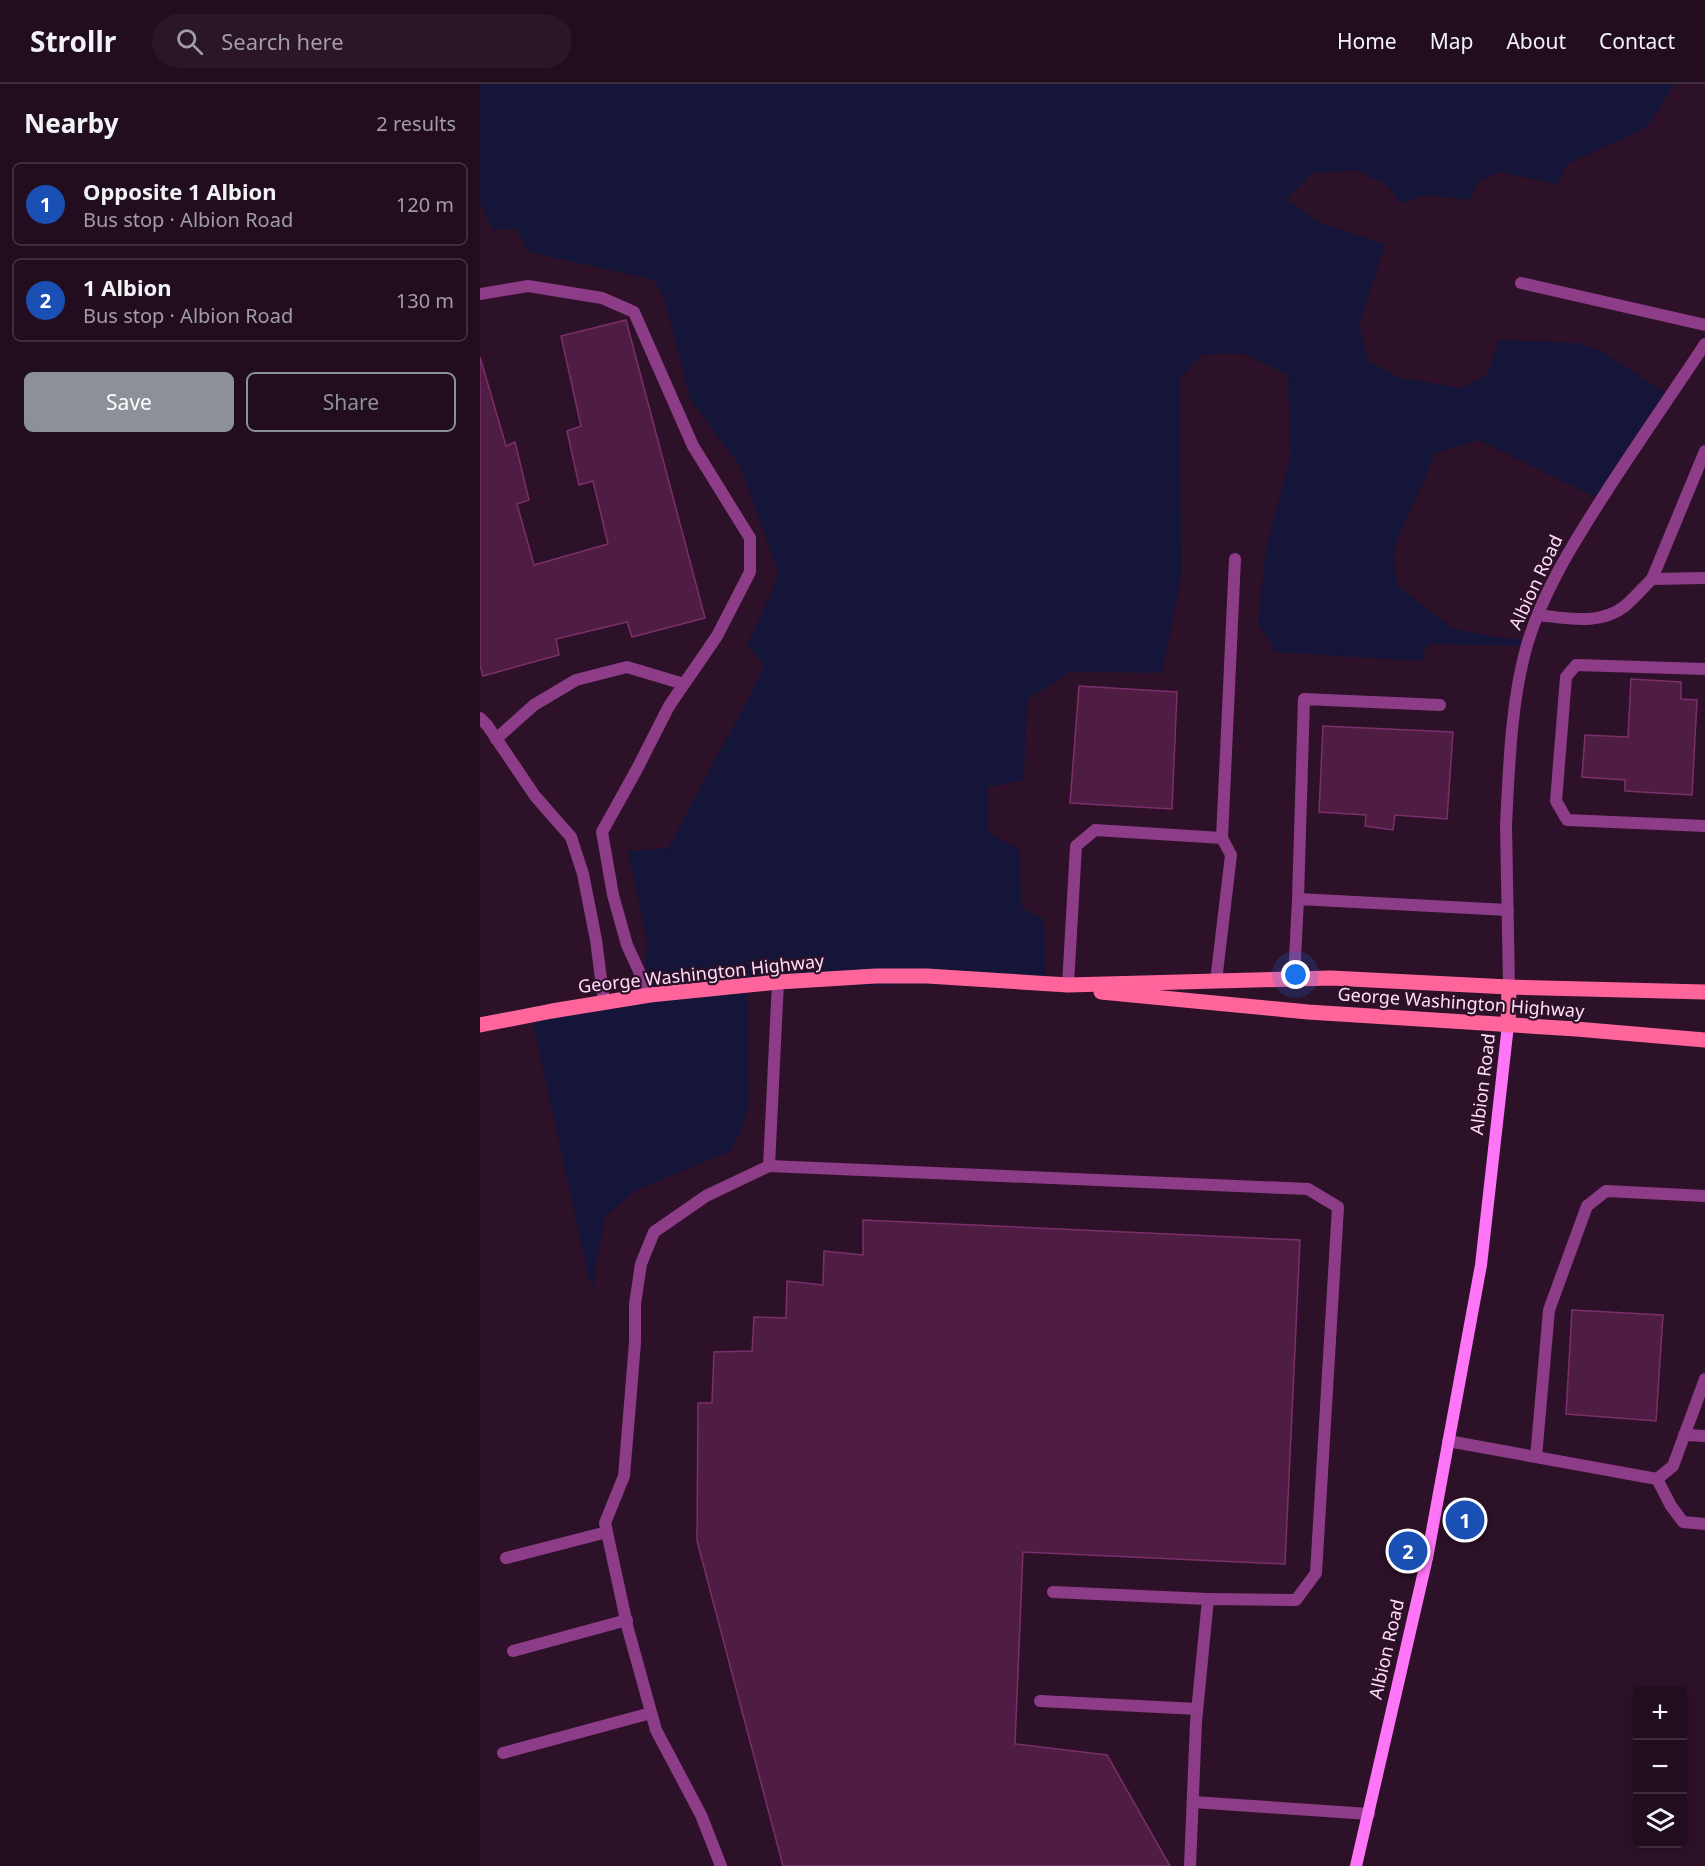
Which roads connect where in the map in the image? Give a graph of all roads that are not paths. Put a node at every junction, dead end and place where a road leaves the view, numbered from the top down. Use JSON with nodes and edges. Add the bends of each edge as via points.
{"nodes":[{"id":1,"x":1521,"y":283,"type":"dead end"},
{"id":2,"x":480,"y":294,"type":"edge"},
{"id":3,"x":1705,"y":325,"type":"edge"},
{"id":4,"x":1705,"y":344,"type":"edge"},
{"id":5,"x":1705,"y":451,"type":"edge"},
{"id":6,"x":1235,"y":559,"type":"dead end"},
{"id":7,"x":1705,"y":578,"type":"edge"},
{"id":8,"x":1652,"y":579,"type":"junction"},
{"id":9,"x":1538,"y":615,"type":"junction"},
{"id":10,"x":1705,"y":669,"type":"edge"},
{"id":11,"x":684,"y":684,"type":"junction"},
{"id":12,"x":1440,"y":705,"type":"dead end"},
{"id":13,"x":480,"y":718,"type":"edge"},
{"id":14,"x":496,"y":739,"type":"junction"},
{"id":15,"x":1705,"y":826,"type":"edge"},
{"id":16,"x":1222,"y":838,"type":"junction"},
{"id":17,"x":1298,"y":899,"type":"junction"},
{"id":18,"x":1508,"y":910,"type":"junction"},
{"id":19,"x":927,"y":976,"type":"junction"},
{"id":20,"x":1294,"y":979,"type":"junction"},
{"id":21,"x":1216,"y":981,"type":"junction"},
{"id":22,"x":778,"y":982,"type":"junction"},
{"id":23,"x":1068,"y":985,"type":"junction"},
{"id":24,"x":1509,"y":987,"type":"junction"},
{"id":25,"x":1705,"y":992,"type":"edge"},
{"id":26,"x":650,"y":995,"type":"junction"},
{"id":27,"x":604,"y":1002,"type":"junction"},
{"id":28,"x":480,"y":1025,"type":"edge"},
{"id":29,"x":1508,"y":1025,"type":"junction"},
{"id":30,"x":1705,"y":1040,"type":"edge"},
{"id":31,"x":770,"y":1166,"type":"junction"},
{"id":32,"x":1705,"y":1196,"type":"edge"},
{"id":33,"x":1705,"y":1379,"type":"edge"},
{"id":34,"x":1684,"y":1435,"type":"junction"},
{"id":35,"x":1705,"y":1437,"type":"edge"},
{"id":36,"x":1449,"y":1441,"type":"junction"},
{"id":37,"x":1536,"y":1457,"type":"junction"},
{"id":38,"x":1657,"y":1479,"type":"junction"},
{"id":39,"x":1705,"y":1524,"type":"edge"},
{"id":40,"x":607,"y":1532,"type":"junction"},
{"id":41,"x":506,"y":1557,"type":"dead end"},
{"id":42,"x":1053,"y":1592,"type":"dead end"},
{"id":43,"x":1208,"y":1599,"type":"junction"},
{"id":44,"x":627,"y":1620,"type":"junction"},
{"id":45,"x":513,"y":1651,"type":"dead end"},
{"id":46,"x":1040,"y":1701,"type":"dead end"},
{"id":47,"x":1197,"y":1708,"type":"junction"},
{"id":48,"x":651,"y":1713,"type":"junction"},
{"id":49,"x":503,"y":1753,"type":"dead end"},
{"id":50,"x":1193,"y":1802,"type":"junction"},
{"id":51,"x":1369,"y":1814,"type":"junction"},
{"id":52,"x":721,"y":1866,"type":"edge"},
{"id":53,"x":1190,"y":1866,"type":"edge"},
{"id":54,"x":1356,"y":1866,"type":"edge"}],
"edges":[{"from":1,"to":3,"type":"street"},
{"from":2,"to":11,"type":"street","via":[[528,286],[602,298],[634,312],[693,446],[750,538],[750,572],[717,636]]},
{"from":4,"to":9,"type":"street","name":"Albion Road","via":[[1586,524]]},
{"from":5,"to":8,"type":"street"},
{"from":6,"to":16,"type":"street"},
{"from":7,"to":8,"type":"street"},
{"from":8,"to":9,"type":"street","via":[[1623,607],[1603,616],[1583,620]]},
{"from":9,"to":18,"type":"street","name":"Albion Road","via":[[1516,700],[1507,816]]},
{"from":10,"to":15,"type":"street","via":[[1576,665],[1566,677],[1556,801],[1567,820]]},
{"from":11,"to":14,"type":"street","via":[[627,667],[576,680],[534,705]]},
{"from":11,"to":26,"type":"street","via":[[602,832],[627,945]]},
{"from":12,"to":17,"type":"street","via":[[1304,699]]},
{"from":13,"to":14,"type":"street"},
{"from":14,"to":27,"type":"street","via":[[535,796],[571,837],[583,874]]},
{"from":16,"to":21,"type":"street","via":[[1231,855]]},
{"from":16,"to":23,"type":"street","via":[[1095,830],[1076,846]]},
{"from":17,"to":18,"type":"street"},
{"from":17,"to":20,"type":"street"},
{"from":18,"to":24,"type":"street","name":"Albion Road"},
{"from":19,"to":22,"type":"main road","name":"George Washington Highway"},
{"from":19,"to":23,"type":"main road","name":"George Washington Highway"},
{"from":19,"to":29,"type":"main road","name":"George Washington Highway","via":[[1308,1012]]},
{"from":20,"to":21,"type":"main road","name":"George Washington Highway"},
{"from":20,"to":24,"type":"main road","name":"George Washington Highway"},
{"from":21,"to":23,"type":"main road","name":"George Washington Highway"},
{"from":22,"to":26,"type":"main road","name":"George Washington Highway"},
{"from":22,"to":31,"type":"street"},
{"from":24,"to":25,"type":"main road","name":"George Washington Highway"},
{"from":24,"to":29,"type":"main road","name":"Albion Road"},
{"from":26,"to":27,"type":"main road","name":"George Washington Highway"},
{"from":27,"to":28,"type":"main road","name":"George Washington Highway"},
{"from":29,"to":30,"type":"main road","name":"George Washington Highway"},
{"from":29,"to":36,"type":"main road","name":"Albion Road","via":[[1480,1265]]},
{"from":31,"to":40,"type":"street","via":[[706,1196],[654,1232],[641,1264],[635,1304],[624,1476],[605,1523]]},
{"from":31,"to":43,"type":"street","via":[[1308,1189],[1338,1207],[1316,1572],[1296,1600]]},
{"from":32,"to":37,"type":"street","via":[[1606,1191],[1587,1206],[1549,1310]]},
{"from":33,"to":34,"type":"street"},
{"from":34,"to":35,"type":"street"},
{"from":34,"to":38,"type":"street","via":[[1672,1466]]},
{"from":36,"to":37,"type":"street"},
{"from":36,"to":51,"type":"main road","name":"Albion Road"},
{"from":37,"to":38,"type":"street"},
{"from":38,"to":39,"type":"street","via":[[1683,1522]]},
{"from":40,"to":41,"type":"street"},
{"from":40,"to":44,"type":"street"},
{"from":42,"to":43,"type":"street"},
{"from":43,"to":47,"type":"street"},
{"from":44,"to":45,"type":"street"},
{"from":44,"to":48,"type":"street"},
{"from":46,"to":47,"type":"street"},
{"from":47,"to":50,"type":"street"},
{"from":48,"to":49,"type":"street"},
{"from":48,"to":52,"type":"street","via":[[701,1815]]},
{"from":50,"to":51,"type":"street"},
{"from":50,"to":53,"type":"street"},
{"from":51,"to":54,"type":"main road","name":"Albion Road"}]}
